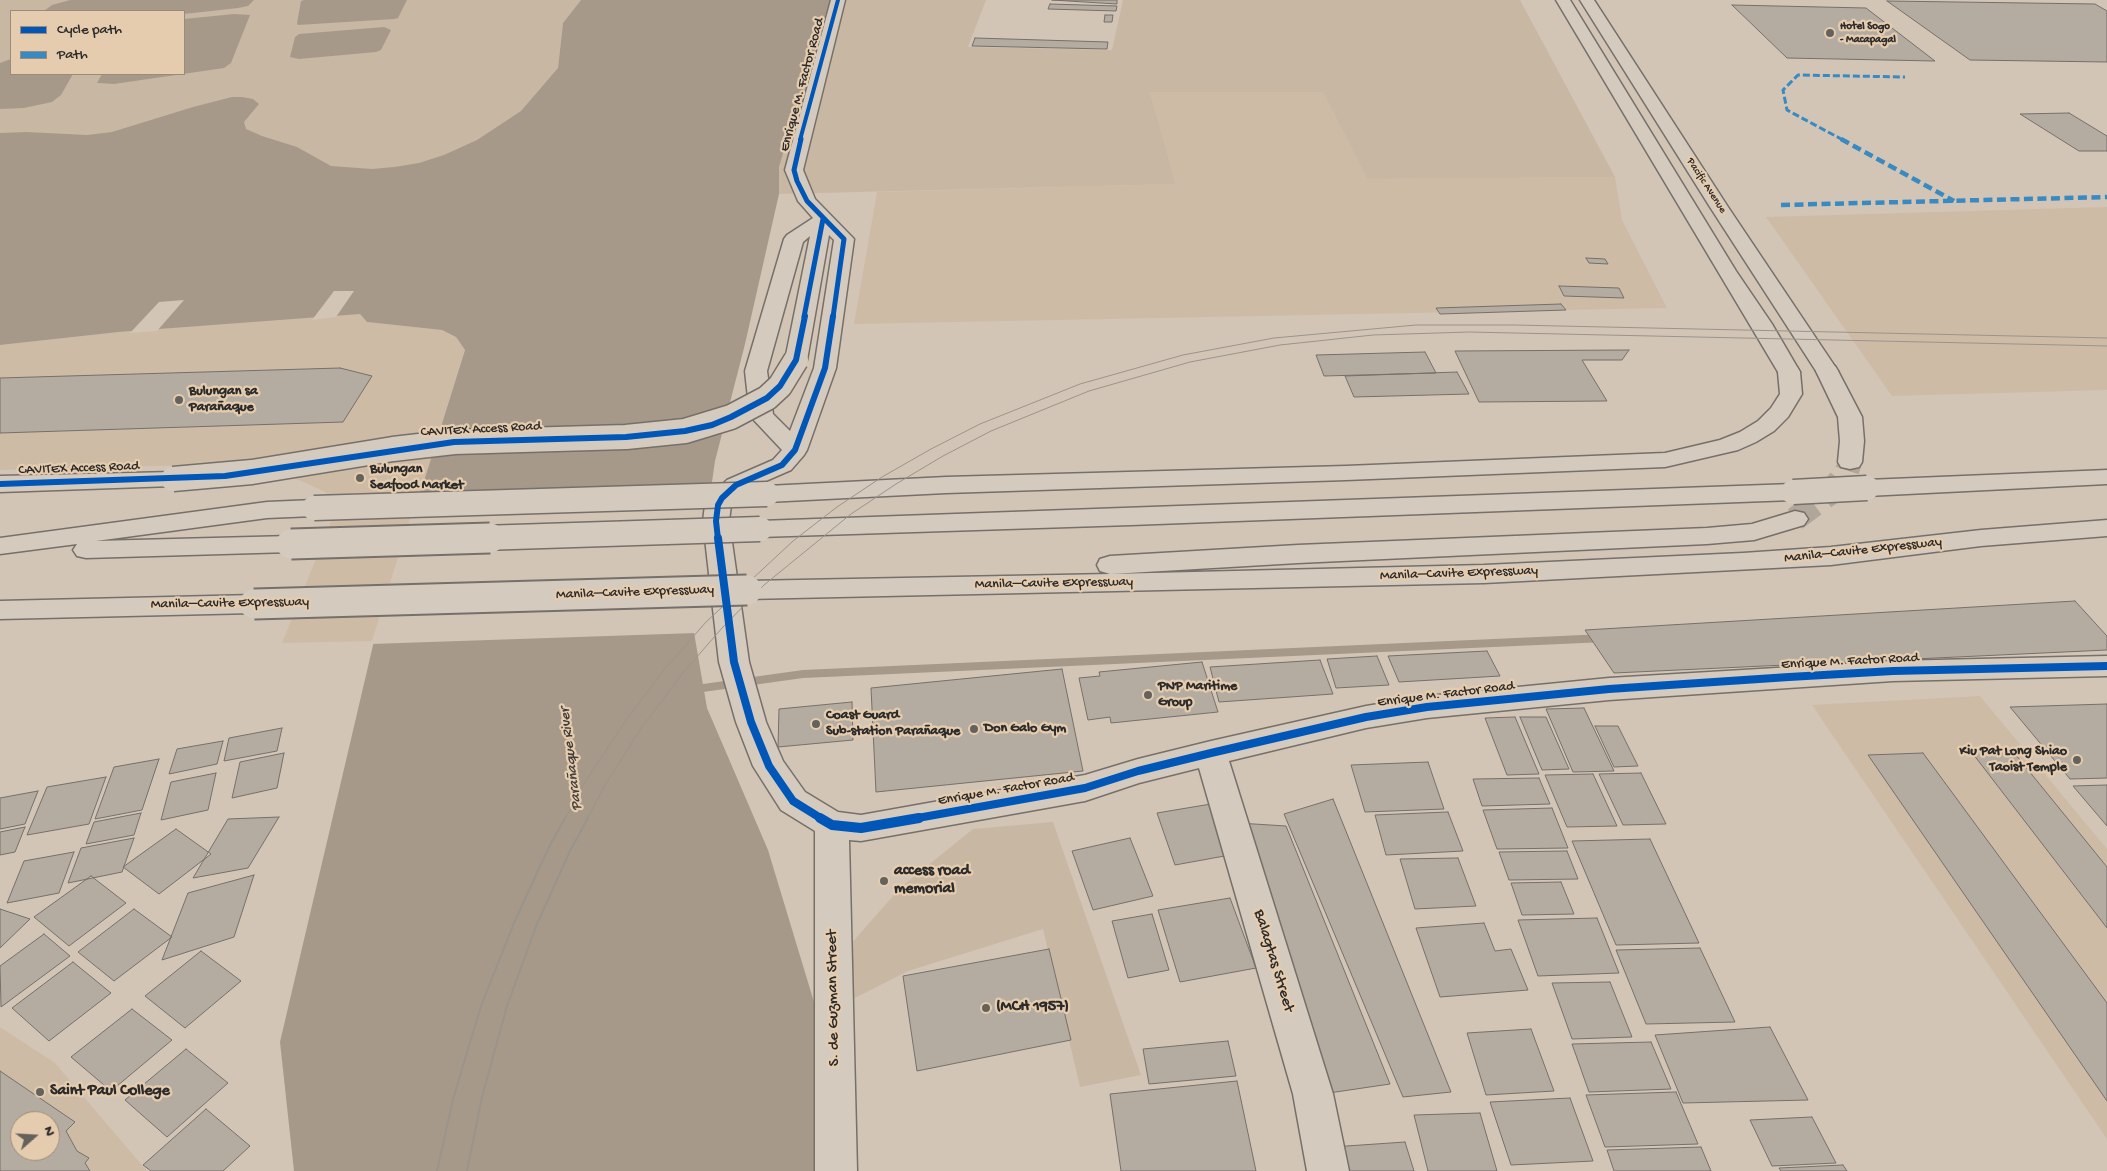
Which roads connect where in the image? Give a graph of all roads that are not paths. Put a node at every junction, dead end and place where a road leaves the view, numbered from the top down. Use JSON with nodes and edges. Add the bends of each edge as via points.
{"nodes":[{"id":1,"x":838,"y":0,"type":"edge"},
{"id":2,"x":1563,"y":0,"type":"edge"},
{"id":3,"x":1587,"y":0,"type":"edge"},
{"id":4,"x":823,"y":219,"type":"junction"},
{"id":5,"x":795,"y":450,"type":"junction"},
{"id":6,"x":1850,"y":462,"type":"tunnel mouth"},
{"id":7,"x":2107,"y":477,"type":"edge"},
{"id":8,"x":0,"y":484,"type":"edge"},
{"id":9,"x":1795,"y":519,"type":"tunnel mouth"},
{"id":10,"x":2107,"y":528,"type":"edge"},
{"id":11,"x":0,"y":546,"type":"edge"},
{"id":12,"x":0,"y":552,"type":"edge"},
{"id":13,"x":747,"y":590,"type":"junction"},
{"id":14,"x":0,"y":610,"type":"edge"},
{"id":15,"x":2107,"y":666,"type":"edge"},
{"id":16,"x":1211,"y":752,"type":"junction"},
{"id":17,"x":832,"y":825,"type":"junction"},
{"id":18,"x":836,"y":1171,"type":"edge"},
{"id":19,"x":1328,"y":1171,"type":"edge"}],
"edges":[{"from":1,"to":4,"type":"main road","name":"Enrique M. Factor Road","via":[[794,170],[804,196]]},
{"from":2,"to":11,"type":"main road","name":"Pacific Avenue","bridge":true,"via":[[1789,372],[1792,386],[1786,404],[1773,420],[1758,432],[1724,446],[1665,460],[267,510]]},
{"from":3,"to":6,"type":"main road","name":"Pacific Avenue","via":[[1827,371],[1850,417]]},
{"from":4,"to":5,"type":"main road","name":"Enrique M. Factor Road","via":[[844,239],[825,368]]},
{"from":4,"to":5,"type":"main road","via":[[794,239],[756,371],[762,416]]},
{"from":4,"to":8,"type":"main road","name":"CAVITEX Access Road","bridge":true,"via":[[796,360],[780,386],[766,398],[731,417],[685,431],[626,437],[445,443],[252,472],[173,479]]},
{"from":5,"to":17,"type":"main road","name":"Enrique M. Factor Road","via":[[782,465],[736,485],[718,505],[716,521],[734,662],[751,722],[769,766],[793,801]]},
{"from":7,"to":12,"type":"main road","bridge":true,"via":[[1131,518]]},
{"from":9,"to":13,"type":"main road","via":[[1754,532],[1708,536],[1187,560]]},
{"from":10,"to":13,"type":"main road","name":"Manila–Cavite Expressway","via":[[2000,536],[1831,556],[1733,562],[1368,577]]},
{"from":13,"to":14,"type":"main road","name":"Manila–Cavite Expressway","bridge":true},
{"from":15,"to":16,"type":"main road","name":"Enrique M. Factor Road","via":[[1893,671],[1609,689],[1446,705],[1366,717]]},
{"from":16,"to":17,"type":"main road","name":"Enrique M. Factor Road","via":[[1085,788],[861,828]]},
{"from":16,"to":19,"type":"main road","name":"Balagtas Street","via":[[1313,1094]]},
{"from":17,"to":18,"type":"main road","name":"S. de Guzman Street"}]}
